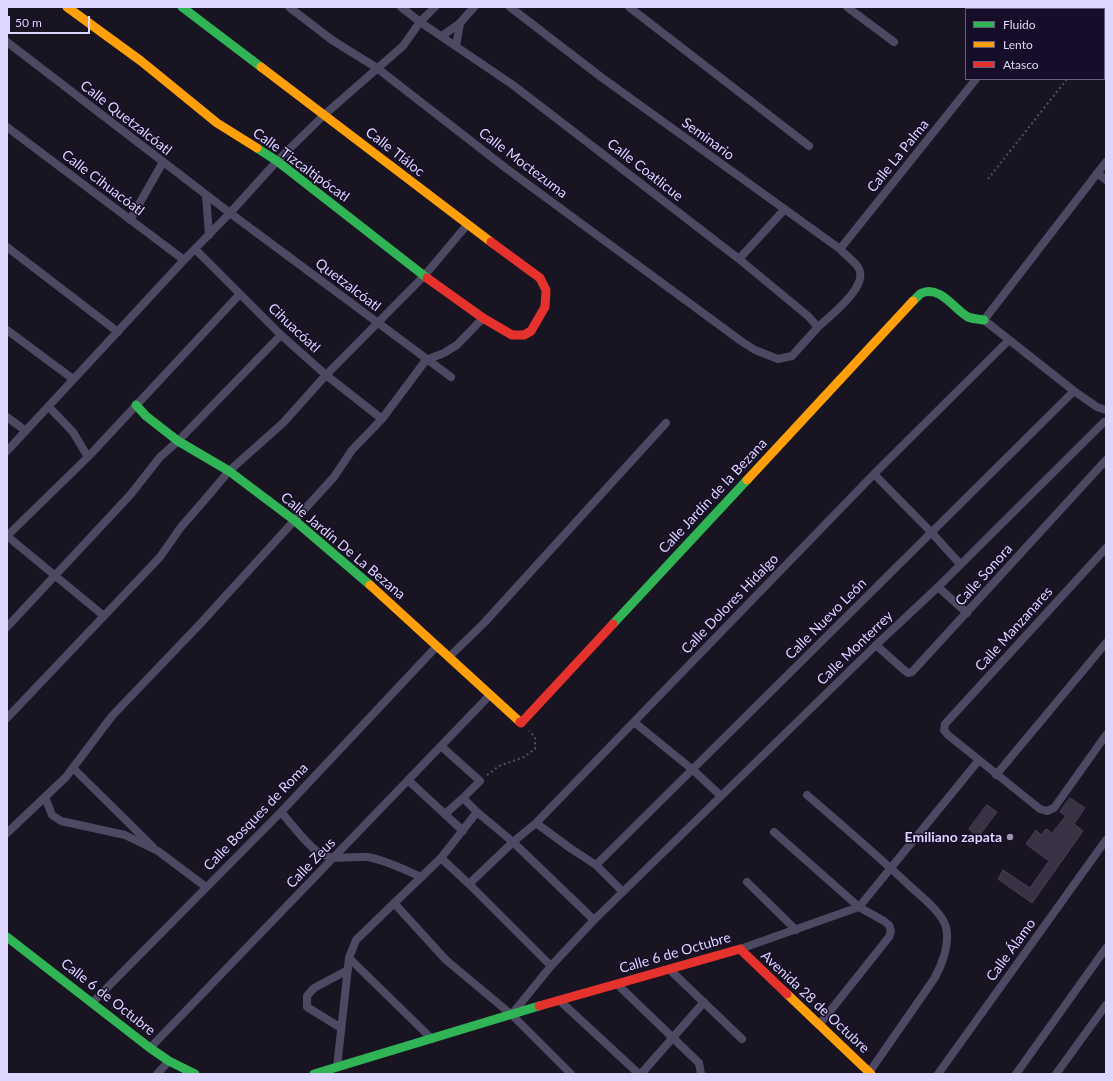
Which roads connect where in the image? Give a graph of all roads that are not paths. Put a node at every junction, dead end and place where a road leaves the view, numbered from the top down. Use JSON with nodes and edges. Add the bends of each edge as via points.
{"nodes":[{"id":1,"x":67,"y":7,"type":"edge"},
{"id":2,"x":182,"y":7,"type":"edge"},
{"id":3,"x":289,"y":7,"type":"edge"},
{"id":4,"x":400,"y":7,"type":"edge"},
{"id":5,"x":435,"y":7,"type":"edge"},
{"id":6,"x":474,"y":7,"type":"edge"},
{"id":7,"x":510,"y":7,"type":"edge"},
{"id":8,"x":629,"y":7,"type":"edge"},
{"id":9,"x":846,"y":7,"type":"edge"},
{"id":10,"x":411,"y":11,"type":"edge"},
{"id":11,"x":420,"y":22,"type":"junction"},
{"id":12,"x":460,"y":23,"type":"junction"},
{"id":13,"x":442,"y":36,"type":"junction"},
{"id":14,"x":7,"y":42,"type":"edge"},
{"id":15,"x":894,"y":42,"type":"dead end"},
{"id":16,"x":456,"y":46,"type":"junction"},
{"id":17,"x":377,"y":68,"type":"junction"},
{"id":18,"x":975,"y":80,"type":"edge"},
{"id":19,"x":324,"y":115,"type":"junction"},
{"id":20,"x":7,"y":127,"type":"edge"},
{"id":21,"x":809,"y":146,"type":"dead end"},
{"id":22,"x":276,"y":161,"type":"junction"},
{"id":23,"x":163,"y":162,"type":"junction"},
{"id":24,"x":1106,"y":162,"type":"edge"},
{"id":25,"x":1097,"y":173,"type":"junction"},
{"id":26,"x":1106,"y":180,"type":"edge"},
{"id":27,"x":206,"y":195,"type":"junction"},
{"id":28,"x":784,"y":210,"type":"junction"},
{"id":29,"x":230,"y":214,"type":"junction"},
{"id":30,"x":130,"y":220,"type":"junction"},
{"id":31,"x":467,"y":225,"type":"junction"},
{"id":32,"x":209,"y":235,"type":"junction"},
{"id":33,"x":7,"y":247,"type":"edge"},
{"id":34,"x":195,"y":249,"type":"junction"},
{"id":35,"x":840,"y":249,"type":"junction"},
{"id":36,"x":739,"y":259,"type":"junction"},
{"id":37,"x":184,"y":260,"type":"junction"},
{"id":38,"x":424,"y":276,"type":"junction"},
{"id":39,"x":239,"y":295,"type":"junction"},
{"id":40,"x":483,"y":318,"type":"junction"},
{"id":41,"x":984,"y":320,"type":"junction"},
{"id":42,"x":378,"y":323,"type":"junction"},
{"id":43,"x":818,"y":327,"type":"junction"},
{"id":44,"x":7,"y":330,"type":"edge"},
{"id":45,"x":118,"y":332,"type":"junction"},
{"id":46,"x":281,"y":335,"type":"junction"},
{"id":47,"x":524,"y":335,"type":"joint"},
{"id":48,"x":1009,"y":340,"type":"junction"},
{"id":49,"x":426,"y":360,"type":"junction"},
{"id":50,"x":326,"y":375,"type":"junction"},
{"id":51,"x":451,"y":377,"type":"dead end"},
{"id":52,"x":73,"y":380,"type":"junction"},
{"id":53,"x":1074,"y":391,"type":"junction"},
{"id":54,"x":136,"y":405,"type":"junction"},
{"id":55,"x":49,"y":407,"type":"junction"},
{"id":56,"x":1097,"y":407,"type":"junction"},
{"id":57,"x":1106,"y":410,"type":"edge"},
{"id":58,"x":7,"y":417,"type":"edge"},
{"id":59,"x":382,"y":419,"type":"junction"},
{"id":60,"x":666,"y":423,"type":"dead end"},
{"id":61,"x":1105,"y":423,"type":"edge"},
{"id":62,"x":26,"y":432,"type":"junction"},
{"id":63,"x":178,"y":441,"type":"junction"},
{"id":64,"x":7,"y":451,"type":"edge"},
{"id":65,"x":88,"y":456,"type":"junction"},
{"id":66,"x":1106,"y":460,"type":"edge"},
{"id":67,"x":229,"y":471,"type":"junction"},
{"id":68,"x":874,"y":474,"type":"junction"},
{"id":69,"x":294,"y":520,"type":"junction"},
{"id":70,"x":931,"y":532,"type":"junction"},
{"id":71,"x":7,"y":536,"type":"edge"},
{"id":72,"x":1106,"y":548,"type":"edge"},
{"id":73,"x":960,"y":564,"type":"junction"},
{"id":74,"x":55,"y":575,"type":"junction"},
{"id":75,"x":938,"y":587,"type":"junction"},
{"id":76,"x":967,"y":613,"type":"junction"},
{"id":77,"x":104,"y":616,"type":"junction"},
{"id":78,"x":7,"y":626,"type":"edge"},
{"id":79,"x":1106,"y":643,"type":"edge"},
{"id":80,"x":876,"y":645,"type":"junction"},
{"id":81,"x":437,"y":646,"type":"junction"},
{"id":82,"x":448,"y":657,"type":"junction"},
{"id":83,"x":490,"y":695,"type":"junction"},
{"id":84,"x":7,"y":718,"type":"edge"},
{"id":85,"x":634,"y":722,"type":"junction"},
{"id":86,"x":521,"y":723,"type":"joint"},
{"id":87,"x":1106,"y":735,"type":"edge"},
{"id":88,"x":441,"y":746,"type":"junction"},
{"id":89,"x":979,"y":760,"type":"junction"},
{"id":90,"x":73,"y":768,"type":"junction"},
{"id":91,"x":693,"y":770,"type":"junction"},
{"id":92,"x":996,"y":774,"type":"junction"},
{"id":93,"x":408,"y":780,"type":"junction"},
{"id":94,"x":807,"y":795,"type":"dead end"},
{"id":95,"x":721,"y":796,"type":"junction"},
{"id":96,"x":45,"y":797,"type":"junction"},
{"id":97,"x":463,"y":798,"type":"junction"},
{"id":98,"x":281,"y":812,"type":"junction"},
{"id":99,"x":477,"y":812,"type":"junction"},
{"id":100,"x":445,"y":814,"type":"junction"},
{"id":101,"x":536,"y":822,"type":"junction"},
{"id":102,"x":134,"y":827,"type":"junction"},
{"id":103,"x":463,"y":831,"type":"junction"},
{"id":104,"x":774,"y":832,"type":"dead end"},
{"id":105,"x":7,"y":833,"type":"edge"},
{"id":106,"x":125,"y":835,"type":"junction"},
{"id":107,"x":1106,"y":840,"type":"edge"},
{"id":108,"x":513,"y":842,"type":"junction"},
{"id":109,"x":158,"y":852,"type":"junction"},
{"id":110,"x":333,"y":858,"type":"junction"},
{"id":111,"x":440,"y":858,"type":"junction"},
{"id":112,"x":596,"y":866,"type":"junction"},
{"id":113,"x":891,"y":868,"type":"junction"},
{"id":114,"x":422,"y":877,"type":"junction"},
{"id":115,"x":747,"y":882,"type":"dead end"},
{"id":116,"x":469,"y":884,"type":"junction"},
{"id":117,"x":206,"y":887,"type":"junction"},
{"id":118,"x":623,"y":892,"type":"junction"},
{"id":119,"x":394,"y":903,"type":"junction"},
{"id":120,"x":859,"y":907,"type":"junction"},
{"id":121,"x":594,"y":920,"type":"junction"},
{"id":122,"x":796,"y":930,"type":"junction"},
{"id":123,"x":7,"y":937,"type":"edge"},
{"id":124,"x":1106,"y":948,"type":"edge"},
{"id":125,"x":740,"y":949,"type":"junction"},
{"id":126,"x":349,"y":958,"type":"junction"},
{"id":127,"x":550,"y":966,"type":"junction"},
{"id":128,"x":669,"y":969,"type":"junction"},
{"id":129,"x":348,"y":970,"type":"junction"},
{"id":130,"x":617,"y":984,"type":"junction"},
{"id":131,"x":559,"y":1000,"type":"junction"},
{"id":132,"x":704,"y":1002,"type":"junction"},
{"id":133,"x":92,"y":1003,"type":"junction"},
{"id":134,"x":1106,"y":1005,"type":"edge"},
{"id":135,"x":512,"y":1015,"type":"junction"},
{"id":136,"x":819,"y":1025,"type":"junction"},
{"id":137,"x":342,"y":1028,"type":"junction"},
{"id":138,"x":673,"y":1037,"type":"junction"},
{"id":139,"x":432,"y":1039,"type":"junction"},
{"id":140,"x":742,"y":1039,"type":"dead end"},
{"id":141,"x":150,"y":1048,"type":"junction"},
{"id":142,"x":169,"y":1061,"type":"junction"},
{"id":143,"x":337,"y":1067,"type":"junction"},
{"id":144,"x":870,"y":1073,"type":"edge"},
{"id":145,"x":157,"y":1074,"type":"edge"},
{"id":146,"x":195,"y":1074,"type":"edge"},
{"id":147,"x":314,"y":1074,"type":"edge"},
{"id":148,"x":571,"y":1074,"type":"edge"},
{"id":149,"x":640,"y":1074,"type":"edge"},
{"id":150,"x":701,"y":1074,"type":"edge"},
{"id":151,"x":938,"y":1074,"type":"edge"},
{"id":152,"x":1016,"y":1074,"type":"edge"},
{"id":153,"x":1056,"y":1074,"type":"edge"}],
"edges":[{"from":1,"to":22,"type":"street","name":"Calle Tizcaltipócatl","via":[[141,61],[217,123]]},
{"from":2,"to":19,"type":"street","name":"Calle Tláloc"},
{"from":3,"to":17,"type":"street","name":"Calle Moctezuma","via":[[332,40]]},
{"from":4,"to":10,"type":"street","name":"Calle Coatlicue"},
{"from":5,"to":11,"type":"street"},
{"from":6,"to":12,"type":"street"},
{"from":7,"to":28,"type":"street","name":"Seminario","via":[[601,77]]},
{"from":8,"to":21,"type":"street"},
{"from":9,"to":15,"type":"street"},
{"from":10,"to":11,"type":"street","name":"Calle Coatlicue"},
{"from":11,"to":13,"type":"street","name":"Calle Coatlicue"},
{"from":11,"to":17,"type":"street","via":[[403,46]]},
{"from":12,"to":13,"type":"street"},
{"from":12,"to":16,"type":"street"},
{"from":13,"to":16,"type":"street","name":"Calle Coatlicue"},
{"from":14,"to":23,"type":"street","name":"Calle Quetzalcóatl"},
{"from":16,"to":36,"type":"street","name":"Calle Coatlicue","via":[[513,84]]},
{"from":17,"to":19,"type":"street"},
{"from":17,"to":43,"type":"street","name":"Calle Moctezuma","via":[[507,169],[755,350],[778,359],[792,356]]},
{"from":18,"to":35,"type":"street","name":"Calle La Palma"},
{"from":19,"to":22,"type":"street"},
{"from":19,"to":31,"type":"street","name":"Calle Tláloc"},
{"from":20,"to":30,"type":"street","name":"Calle Cihuacóatl"},
{"from":22,"to":29,"type":"street"},
{"from":22,"to":38,"type":"street","name":"Calle Tizcaltipócatl"},
{"from":23,"to":27,"type":"street","name":"Calle Quetzalcóatl"},
{"from":23,"to":30,"type":"street"},
{"from":24,"to":25,"type":"street"},
{"from":25,"to":26,"type":"street"},
{"from":25,"to":41,"type":"street"},
{"from":27,"to":29,"type":"street","name":"Calle Quetzalcóatl"},
{"from":27,"to":32,"type":"street"},
{"from":28,"to":35,"type":"street","name":"Seminario"},
{"from":28,"to":36,"type":"street"},
{"from":29,"to":32,"type":"street"},
{"from":29,"to":42,"type":"street","name":"Quetzalcóatl"},
{"from":30,"to":37,"type":"street","name":"Calle Cihuacóatl"},
{"from":31,"to":38,"type":"street"},
{"from":31,"to":47,"type":"street","name":"Calle Tláloc","via":[[540,278],[546,290],[545,308],[531,330]]},
{"from":32,"to":34,"type":"street"},
{"from":33,"to":45,"type":"street"},
{"from":34,"to":37,"type":"street"},
{"from":34,"to":39,"type":"street","name":"Cihuacóatl"},
{"from":35,"to":43,"type":"street","name":"Seminario","via":[[859,268],[861,276],[845,303]]},
{"from":36,"to":43,"type":"street","name":"Calle Coatlicue"},
{"from":37,"to":45,"type":"street"},
{"from":38,"to":40,"type":"street","name":"Calle Tizcaltipócatl"},
{"from":38,"to":42,"type":"street"},
{"from":39,"to":46,"type":"street","name":"Cihuacóatl"},
{"from":39,"to":54,"type":"street"},
{"from":40,"to":47,"type":"street","name":"Calle Tizcaltipócatl","via":[[512,336]]},
{"from":40,"to":49,"type":"street","via":[[456,345]]},
{"from":41,"to":48,"type":"street"},
{"from":41,"to":86,"type":"street","name":"Calle Jardín de la Bezana","via":[[969,318],[935,292],[927,290],[921,293]]},
{"from":42,"to":49,"type":"street","name":"Quetzalcóatl"},
{"from":42,"to":50,"type":"street"},
{"from":44,"to":52,"type":"street"},
{"from":45,"to":52,"type":"street"},
{"from":46,"to":50,"type":"street","name":"Cihuacóatl"},
{"from":46,"to":63,"type":"street"},
{"from":48,"to":53,"type":"street"},
{"from":48,"to":68,"type":"street","name":"Calle Dolores Hidalgo"},
{"from":49,"to":51,"type":"street","name":"Quetzalcóatl"},
{"from":49,"to":59,"type":"street"},
{"from":50,"to":59,"type":"street","name":"Cihuacóatl"},
{"from":50,"to":67,"type":"street","via":[[283,423]]},
{"from":52,"to":55,"type":"street"},
{"from":53,"to":56,"type":"street"},
{"from":53,"to":70,"type":"street","name":"Calle Nuevo León"},
{"from":54,"to":63,"type":"street","name":"Calle Jardín De La Bezana"},
{"from":54,"to":65,"type":"street"},
{"from":55,"to":62,"type":"street"},
{"from":55,"to":65,"type":"street","via":[[73,432]]},
{"from":56,"to":57,"type":"street"},
{"from":56,"to":61,"type":"street"},
{"from":58,"to":62,"type":"street"},
{"from":59,"to":69,"type":"street","via":[[352,450],[334,477]]},
{"from":60,"to":82,"type":"street","via":[[484,623]]},
{"from":61,"to":73,"type":"street","name":"Calle Monterrey"},
{"from":62,"to":64,"type":"street"},
{"from":63,"to":67,"type":"street","name":"Calle Jardín De La Bezana"},
{"from":63,"to":74,"type":"street","via":[[160,456],[131,494]]},
{"from":65,"to":71,"type":"street"},
{"from":66,"to":76,"type":"street","name":"Calle Sonora"},
{"from":67,"to":69,"type":"street","name":"Calle Jardín De La Bezana"},
{"from":67,"to":77,"type":"street","via":[[181,527],[160,557]]},
{"from":68,"to":70,"type":"street"},
{"from":68,"to":85,"type":"street","name":"Calle Dolores Hidalgo"},
{"from":69,"to":81,"type":"street","name":"Calle Jardín De La Bezana"},
{"from":69,"to":90,"type":"street","via":[[112,716]]},
{"from":70,"to":73,"type":"street"},
{"from":70,"to":91,"type":"street","name":"Calle Nuevo León"},
{"from":71,"to":74,"type":"street"},
{"from":72,"to":89,"type":"street","name":"Calle Manzanares","via":[[945,724],[944,730],[948,735]]},
{"from":73,"to":75,"type":"street","name":"Calle Monterrey"},
{"from":74,"to":77,"type":"street"},
{"from":74,"to":78,"type":"street"},
{"from":75,"to":76,"type":"street"},
{"from":75,"to":80,"type":"street","name":"Calle Monterrey"},
{"from":76,"to":80,"type":"street","name":"Calle Sonora","via":[[912,672],[908,673]]},
{"from":77,"to":84,"type":"street"},
{"from":79,"to":92,"type":"street"},
{"from":80,"to":95,"type":"street","name":"Calle Monterrey"},
{"from":81,"to":82,"type":"street","name":"Calle Jardín De La Bezana"},
{"from":81,"to":98,"type":"street","name":"Calle Bosques de Roma"},
{"from":82,"to":83,"type":"street","name":"Calle Jardín De La Bezana"},
{"from":83,"to":86,"type":"street","name":"Calle Jardín De La Bezana"},
{"from":83,"to":88,"type":"street","name":"Calle Zeus"},
{"from":85,"to":91,"type":"street"},
{"from":85,"to":101,"type":"street","name":"Calle Dolores Hidalgo"},
{"from":87,"to":92,"type":"street","via":[[1054,808],[1047,811],[1040,809]]},
{"from":88,"to":93,"type":"street","name":"Calle Zeus"},
{"from":88,"to":97,"type":"street","via":[[480,781]]},
{"from":89,"to":92,"type":"street"},
{"from":89,"to":113,"type":"street"},
{"from":90,"to":96,"type":"street"},
{"from":90,"to":102,"type":"street"},
{"from":91,"to":95,"type":"street"},
{"from":91,"to":112,"type":"street","name":"Calle Nuevo León"},
{"from":93,"to":100,"type":"street"},
{"from":93,"to":110,"type":"street","name":"Calle Zeus"},
{"from":94,"to":113,"type":"street"},
{"from":95,"to":118,"type":"street","name":"Calle Monterrey"},
{"from":96,"to":105,"type":"street"},
{"from":96,"to":106,"type":"street","via":[[52,815],[61,821]]},
{"from":97,"to":99,"type":"street"},
{"from":97,"to":100,"type":"street"},
{"from":98,"to":110,"type":"street","via":[[320,853]]},
{"from":98,"to":117,"type":"street","name":"Calle Bosques de Roma"},
{"from":99,"to":103,"type":"street"},
{"from":99,"to":108,"type":"street"},
{"from":100,"to":103,"type":"street"},
{"from":101,"to":108,"type":"street","name":"Calle Dolores Hidalgo"},
{"from":101,"to":112,"type":"street"},
{"from":102,"to":106,"type":"street"},
{"from":102,"to":109,"type":"street"},
{"from":103,"to":111,"type":"street"},
{"from":104,"to":120,"type":"street"},
{"from":106,"to":109,"type":"street"},
{"from":107,"to":151,"type":"street","name":"Calle Álamo"},
{"from":108,"to":116,"type":"street","name":"Calle Dolores Hidalgo"},
{"from":108,"to":121,"type":"street"},
{"from":109,"to":117,"type":"street"},
{"from":110,"to":114,"type":"street","via":[[367,857]]},
{"from":110,"to":141,"type":"street","name":"Calle Zeus"},
{"from":111,"to":114,"type":"street"},
{"from":111,"to":116,"type":"street"},
{"from":112,"to":118,"type":"street"},
{"from":113,"to":120,"type":"street"},
{"from":113,"to":144,"type":"street","via":[[937,912],[946,926],[947,945],[934,979]]},
{"from":114,"to":119,"type":"street"},
{"from":115,"to":122,"type":"street"},
{"from":116,"to":127,"type":"street"},
{"from":117,"to":133,"type":"street","name":"Calle Bosques de Roma"},
{"from":118,"to":121,"type":"street","name":"Calle Monterrey"},
{"from":119,"to":126,"type":"street","via":[[356,940]]},
{"from":119,"to":135,"type":"street","via":[[446,960]]},
{"from":120,"to":122,"type":"street","name":"Calle 6 de Octubre"},
{"from":120,"to":136,"type":"street","via":[[884,921],[891,931]]},
{"from":121,"to":127,"type":"street","name":"Calle Monterrey"},
{"from":122,"to":125,"type":"street","name":"Calle 6 de Octubre"},
{"from":123,"to":133,"type":"street","name":"Calle 6 de Octubre"},
{"from":124,"to":152,"type":"street"},
{"from":125,"to":128,"type":"street","name":"Calle 6 de Octubre"},
{"from":125,"to":136,"type":"street","name":"Avenida 28 de Octubre"},
{"from":126,"to":129,"type":"street"},
{"from":126,"to":139,"type":"street"},
{"from":127,"to":135,"type":"street","name":"Calle Monterrey"},
{"from":128,"to":130,"type":"street","name":"Calle 6 de Octubre"},
{"from":128,"to":132,"type":"street"},
{"from":129,"to":137,"type":"street"},
{"from":129,"to":137,"type":"street","via":[[314,988],[307,996],[307,1007]]},
{"from":130,"to":131,"type":"street","name":"Calle 6 de Octubre"},
{"from":130,"to":138,"type":"street"},
{"from":131,"to":135,"type":"street","name":"Calle 6 de Octubre"},
{"from":131,"to":149,"type":"street"},
{"from":132,"to":138,"type":"street"},
{"from":132,"to":140,"type":"street"},
{"from":133,"to":141,"type":"street","name":"Calle 6 de Octubre"},
{"from":134,"to":153,"type":"street"},
{"from":135,"to":139,"type":"street","name":"Calle 6 de Octubre"},
{"from":135,"to":148,"type":"street"},
{"from":136,"to":144,"type":"street","name":"Avenida 28 de Octubre"},
{"from":137,"to":143,"type":"street"},
{"from":138,"to":149,"type":"street"},
{"from":138,"to":150,"type":"street","via":[[699,1063]]},
{"from":139,"to":143,"type":"street","name":"Calle 6 de Octubre"},
{"from":141,"to":142,"type":"street","name":"Calle 6 de Octubre"},
{"from":142,"to":145,"type":"street"},
{"from":142,"to":146,"type":"street","name":"Calle 6 de Octubre"},
{"from":143,"to":147,"type":"street","name":"Calle 6 de Octubre"}]}
